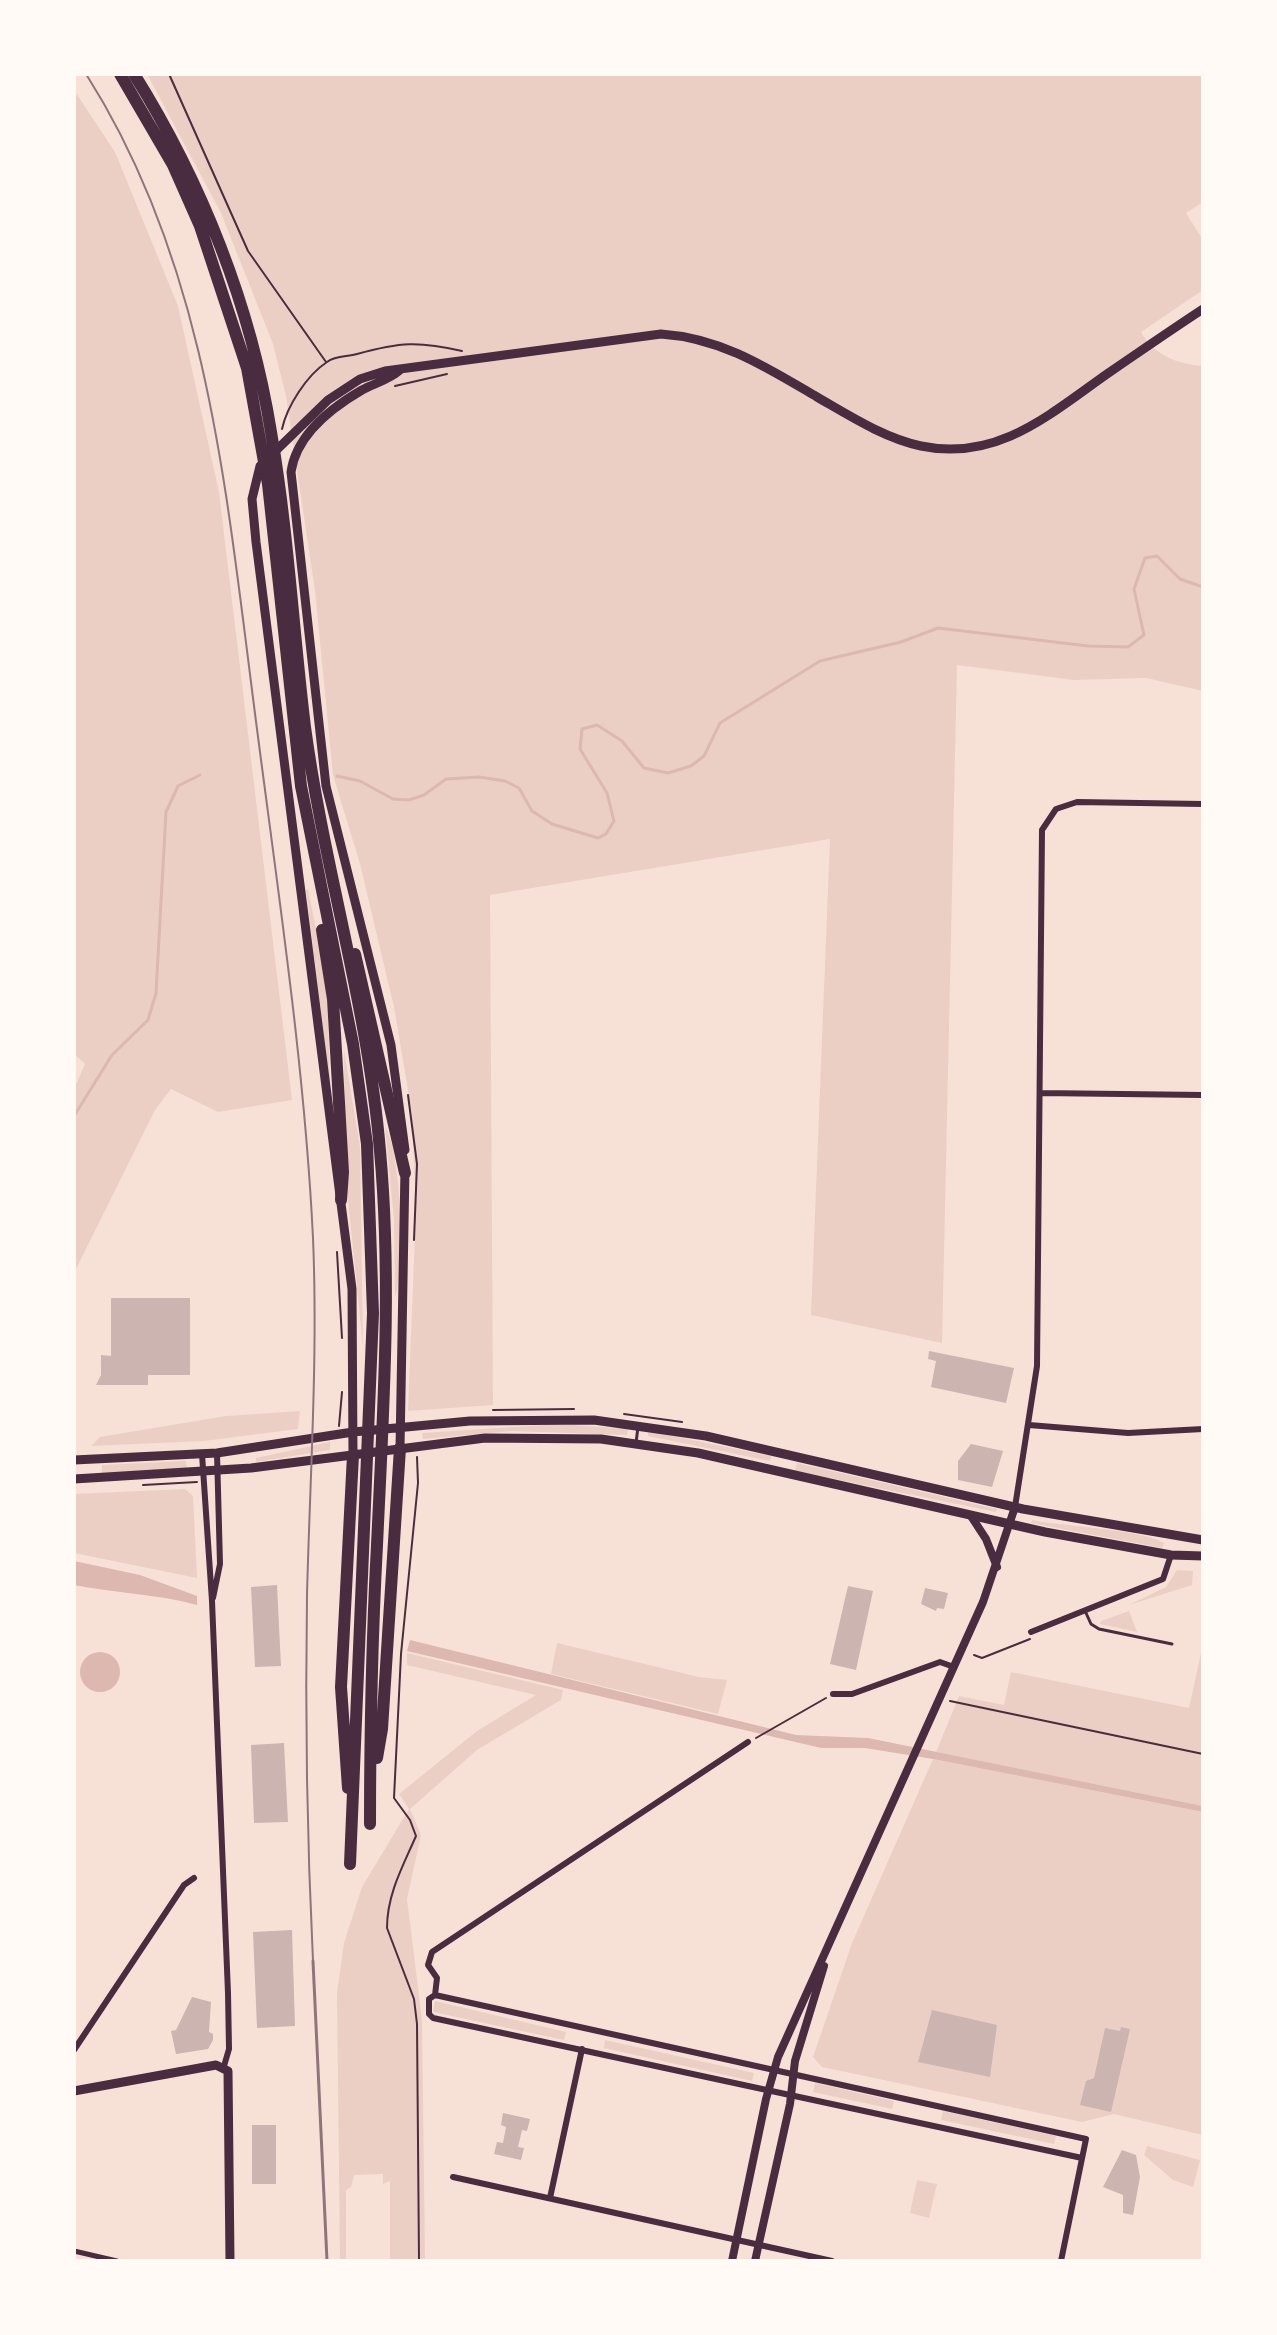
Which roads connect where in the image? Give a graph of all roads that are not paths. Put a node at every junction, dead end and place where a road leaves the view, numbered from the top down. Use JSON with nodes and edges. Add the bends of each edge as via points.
{"nodes":[{"id":1,"x":120,"y":74,"type":"edge"},
{"id":2,"x":134,"y":74,"type":"edge"},
{"id":3,"x":1203,"y":309,"type":"edge"},
{"id":4,"x":400,"y":370,"type":"junction"},
{"id":5,"x":271,"y":432,"type":"junction"},
{"id":6,"x":1203,"y":804,"type":"edge"},
{"id":7,"x":306,"y":816,"type":"junction"},
{"id":8,"x":340,"y":920,"type":"junction"},
{"id":9,"x":1040,"y":1093,"type":"junction"},
{"id":10,"x":1203,"y":1095,"type":"edge"},
{"id":11,"x":405,"y":1173,"type":"junction"},
{"id":12,"x":341,"y":1200,"type":"junction"},
{"id":13,"x":638,"y":1424,"type":"junction"},
{"id":14,"x":1029,"y":1425,"type":"junction"},
{"id":15,"x":400,"y":1426,"type":"junction"},
{"id":16,"x":1203,"y":1429,"type":"edge"},
{"id":17,"x":353,"y":1432,"type":"junction"},
{"id":18,"x":636,"y":1443,"type":"junction"},
{"id":19,"x":400,"y":1448,"type":"junction"},
{"id":20,"x":217,"y":1453,"type":"junction"},
{"id":21,"x":202,"y":1454,"type":"junction"},
{"id":22,"x":783,"y":1454,"type":"junction"},
{"id":23,"x":353,"y":1455,"type":"junction"},
{"id":24,"x":78,"y":1460,"type":"edge"},
{"id":25,"x":217,"y":1472,"type":"junction"},
{"id":26,"x":779,"y":1472,"type":"junction"},
{"id":27,"x":203,"y":1473,"type":"junction"},
{"id":28,"x":78,"y":1479,"type":"edge"},
{"id":29,"x":1015,"y":1507,"type":"junction"},
{"id":30,"x":971,"y":1516,"type":"junction"},
{"id":31,"x":1011,"y":1524,"type":"junction"},
{"id":32,"x":1173,"y":1537,"type":"junction"},
{"id":33,"x":1203,"y":1540,"type":"edge"},
{"id":34,"x":1171,"y":1555,"type":"junction"},
{"id":35,"x":1203,"y":1556,"type":"edge"},
{"id":36,"x":997,"y":1568,"type":"junction"},
{"id":37,"x":212,"y":1601,"type":"junction"},
{"id":38,"x":1085,"y":1611,"type":"junction"},
{"id":39,"x":1031,"y":1632,"type":"road end"},
{"id":40,"x":1172,"y":1644,"type":"dead end"},
{"id":41,"x":954,"y":1667,"type":"junction"},
{"id":42,"x":833,"y":1694,"type":"road end"},
{"id":43,"x":750,"y":1741,"type":"road end"},
{"id":44,"x":370,"y":1796,"type":"junction"},
{"id":45,"x":353,"y":1823,"type":"junction"},
{"id":46,"x":370,"y":1824,"type":"dead end"},
{"id":47,"x":350,"y":1864,"type":"dead end"},
{"id":48,"x":194,"y":1878,"type":"dead end"},
{"id":49,"x":828,"y":1953,"type":"junction"},
{"id":50,"x":435,"y":1995,"type":"junction"},
{"id":51,"x":582,"y":2049,"type":"junction"},
{"id":52,"x":74,"y":2050,"type":"edge"},
{"id":53,"x":224,"y":2066,"type":"junction"},
{"id":54,"x":774,"y":2070,"type":"junction"},
{"id":55,"x":792,"y":2074,"type":"junction"},
{"id":56,"x":769,"y":2088,"type":"junction"},
{"id":57,"x":74,"y":2091,"type":"edge"},
{"id":58,"x":791,"y":2094,"type":"junction"},
{"id":59,"x":1082,"y":2158,"type":"junction"},
{"id":60,"x":453,"y":2177,"type":"dead end"},
{"id":61,"x":550,"y":2198,"type":"junction"},
{"id":62,"x":737,"y":2240,"type":"junction"},
{"id":63,"x":758,"y":2245,"type":"junction"},
{"id":64,"x":74,"y":2251,"type":"edge"},
{"id":65,"x":117,"y":2261,"type":"edge"},
{"id":66,"x":230,"y":2261,"type":"edge"},
{"id":67,"x":732,"y":2261,"type":"edge"},
{"id":68,"x":755,"y":2261,"type":"edge"},
{"id":69,"x":832,"y":2261,"type":"edge"},
{"id":70,"x":1061,"y":2261,"type":"edge"}],
"edges":[{"from":1,"to":5,"type":"highway","via":[[173,165],[215,265]]},
{"from":2,"to":5,"type":"highway","via":[[183,162],[222,250],[254,352]]},
{"from":3,"to":4,"type":"main road","via":[[1033,427],[1006,440],[961,449],[920,446],[886,434],[738,352],[689,336],[602,340]]},
{"from":4,"to":11,"type":"main road","via":[[345,401],[314,428],[293,457],[291,472],[321,753],[391,1045]]},
{"from":4,"to":12,"type":"main road","via":[[360,379],[328,400],[260,466],[252,499]]},
{"from":5,"to":7,"type":"highway","via":[[268,484]]},
{"from":5,"to":8,"type":"highway","via":[[311,772]]},
{"from":6,"to":9,"type":"street","via":[[1090,802],[1056,809],[1042,830]]},
{"from":7,"to":12,"type":"highway","via":[[333,999]]},
{"from":7,"to":45,"type":"highway","via":[[350,1031],[367,1144],[373,1256]]},
{"from":8,"to":11,"type":"highway","via":[[360,969]]},
{"from":8,"to":44,"type":"highway","via":[[366,1045],[380,1148],[386,1269]]},
{"from":9,"to":10,"type":"street"},
{"from":9,"to":14,"type":"street","via":[[1037,1366]]},
{"from":11,"to":15,"type":"main road"},
{"from":12,"to":17,"type":"main road","via":[[352,1289]]},
{"from":13,"to":15,"type":"main road","via":[[539,1418]]},
{"from":13,"to":18,"type":"lane"},
{"from":13,"to":22,"type":"main road"},
{"from":14,"to":16,"type":"street","via":[[1128,1433]]},
{"from":14,"to":29,"type":"street"},
{"from":15,"to":17,"type":"main road"},
{"from":15,"to":19,"type":"main road"},
{"from":17,"to":20,"type":"main road"},
{"from":17,"to":23,"type":"main road"},
{"from":18,"to":19,"type":"main road","via":[[539,1436]]},
{"from":18,"to":26,"type":"main road"},
{"from":19,"to":23,"type":"main road"},
{"from":19,"to":44,"type":"highway","via":[[382,1729]]},
{"from":20,"to":21,"type":"main road"},
{"from":20,"to":25,"type":"street"},
{"from":21,"to":24,"type":"main road"},
{"from":21,"to":27,"type":"street"},
{"from":22,"to":26,"type":"lane"},
{"from":22,"to":29,"type":"main road"},
{"from":23,"to":25,"type":"main road"},
{"from":23,"to":45,"type":"highway","via":[[341,1687]]},
{"from":24,"to":28,"type":"lane"},
{"from":25,"to":27,"type":"main road"},
{"from":25,"to":37,"type":"street","via":[[220,1564]]},
{"from":26,"to":30,"type":"main road"},
{"from":27,"to":28,"type":"main road"},
{"from":27,"to":37,"type":"street"},
{"from":29,"to":31,"type":"street"},
{"from":29,"to":32,"type":"main road"},
{"from":30,"to":31,"type":"main road"},
{"from":30,"to":36,"type":"street"},
{"from":31,"to":34,"type":"main road"},
{"from":31,"to":36,"type":"street"},
{"from":32,"to":33,"type":"main road"},
{"from":32,"to":34,"type":"main road"},
{"from":34,"to":35,"type":"main road"},
{"from":34,"to":38,"type":"street","via":[[1163,1579]]},
{"from":36,"to":41,"type":"street"},
{"from":37,"to":53,"type":"street","via":[[229,2039]]},
{"from":38,"to":39,"type":"street"},
{"from":38,"to":40,"type":"lane","via":[[1099,1629]]},
{"from":41,"to":42,"type":"street","via":[[940,1662],[852,1694]]},
{"from":41,"to":49,"type":"street"},
{"from":43,"to":50,"type":"street","via":[[432,1952],[428,1965],[437,1978]]},
{"from":44,"to":46,"type":"highway"},
{"from":45,"to":47,"type":"highway"},
{"from":48,"to":52,"type":"street","via":[[184,1885]]},
{"from":49,"to":54,"type":"street","via":[[804,1994]]},
{"from":49,"to":55,"type":"street"},
{"from":50,"to":51,"type":"street","via":[[428,2006],[433,2018]]},
{"from":50,"to":54,"type":"street"},
{"from":51,"to":56,"type":"street"},
{"from":51,"to":61,"type":"street"},
{"from":53,"to":57,"type":"main road"},
{"from":53,"to":66,"type":"main road","via":[[230,2075]]},
{"from":54,"to":55,"type":"street"},
{"from":54,"to":56,"type":"street"},
{"from":55,"to":58,"type":"street"},
{"from":55,"to":59,"type":"street","via":[[1086,2139]]},
{"from":56,"to":58,"type":"street"},
{"from":56,"to":62,"type":"street"},
{"from":58,"to":59,"type":"street"},
{"from":58,"to":63,"type":"street"},
{"from":59,"to":70,"type":"street"},
{"from":60,"to":61,"type":"street"},
{"from":61,"to":62,"type":"street"},
{"from":62,"to":63,"type":"street"},
{"from":62,"to":67,"type":"street"},
{"from":63,"to":68,"type":"street"},
{"from":63,"to":69,"type":"street"},
{"from":64,"to":65,"type":"street"}]}
